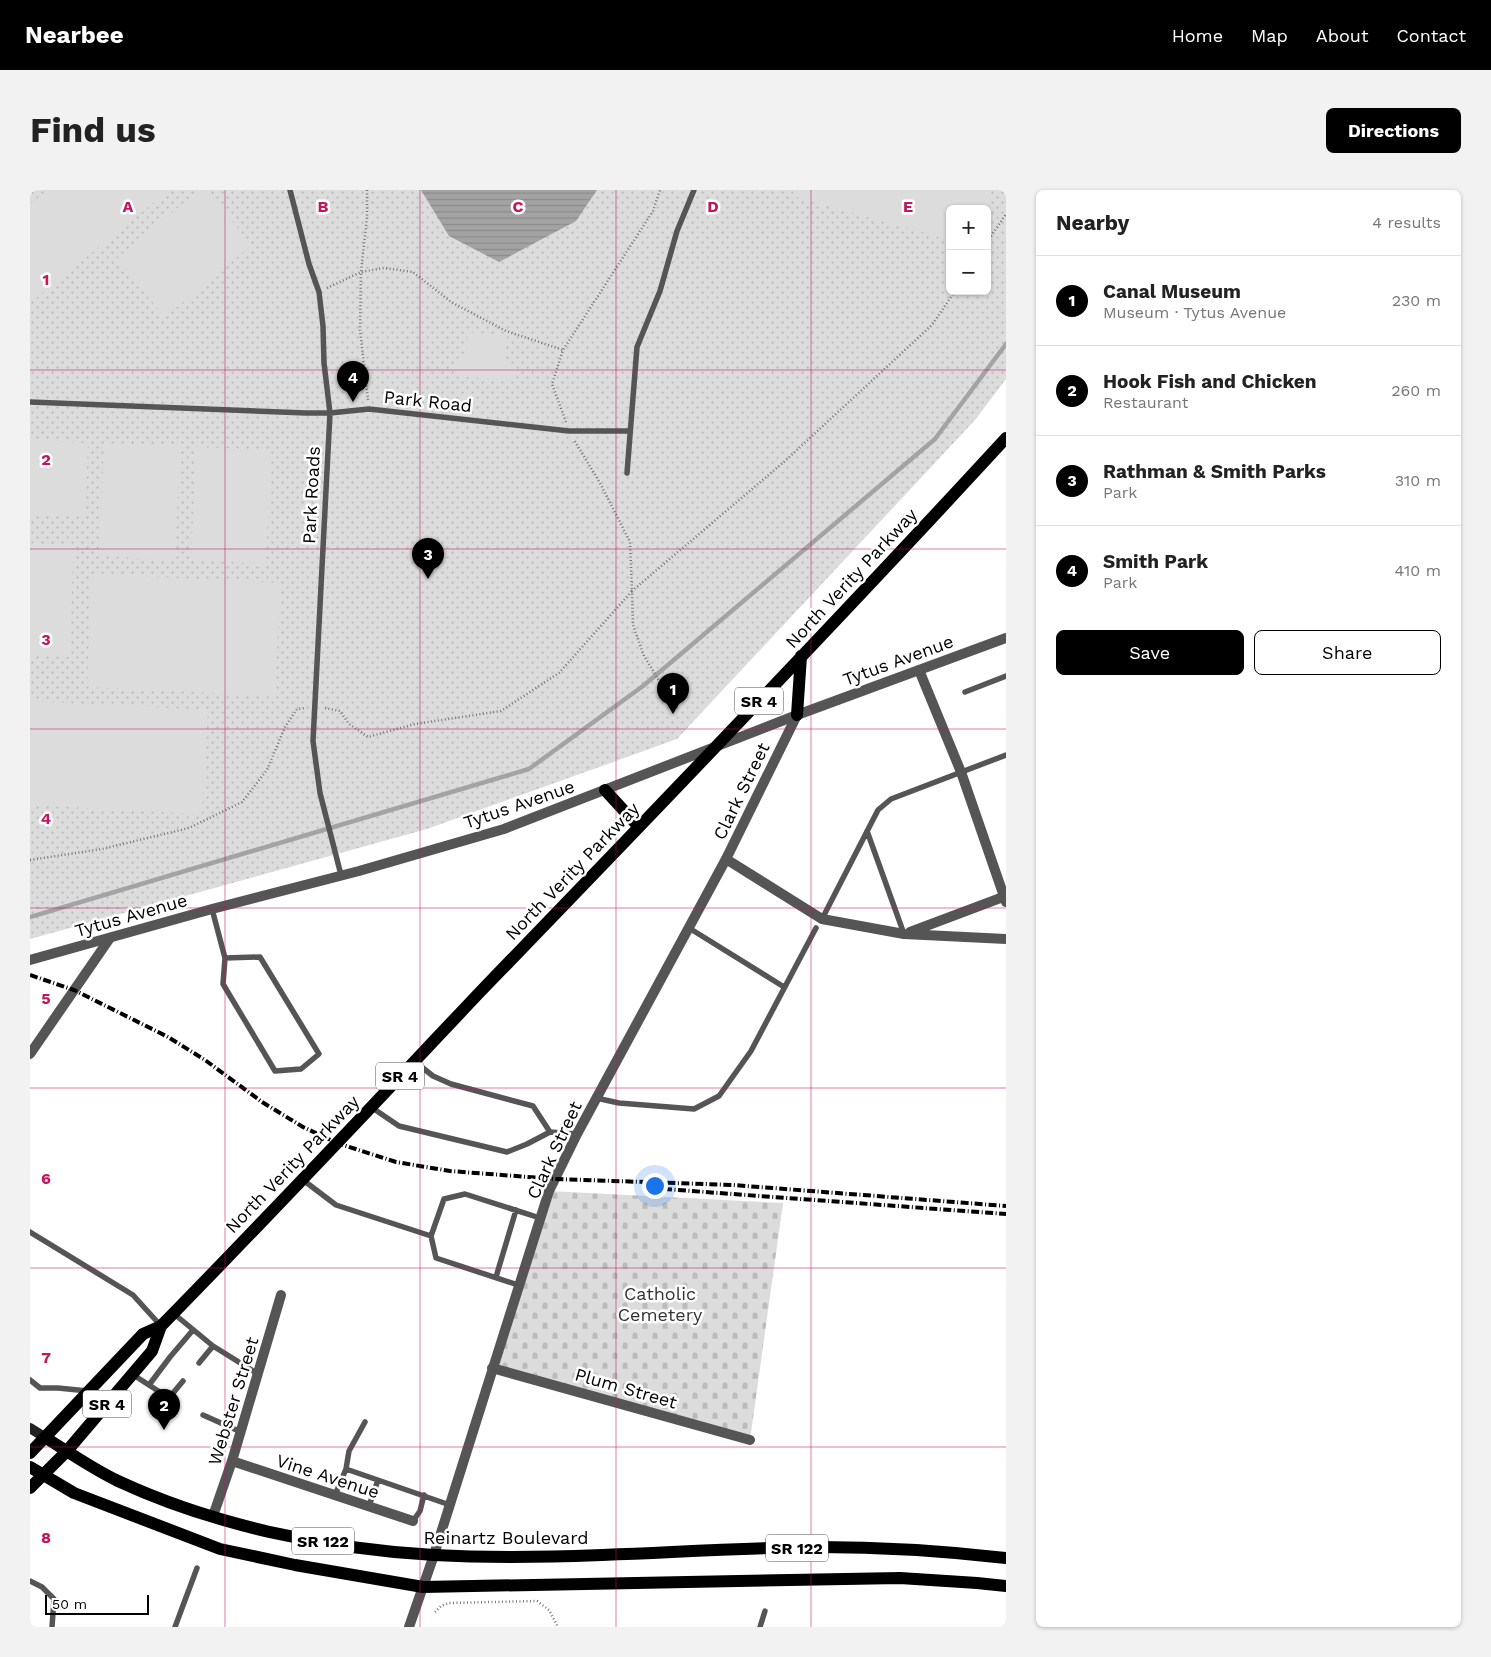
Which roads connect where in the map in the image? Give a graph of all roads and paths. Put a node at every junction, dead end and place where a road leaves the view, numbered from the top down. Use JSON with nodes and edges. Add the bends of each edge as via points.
{"nodes":[{"id":1,"x":290,"y":190,"type":"edge"},
{"id":2,"x":367,"y":190,"type":"edge"},
{"id":3,"x":660,"y":190,"type":"edge"},
{"id":4,"x":694,"y":190,"type":"edge"},
{"id":5,"x":1006,"y":214,"type":"edge"},
{"id":6,"x":991,"y":236,"type":"edge"},
{"id":7,"x":361,"y":272,"type":"junction"},
{"id":8,"x":318,"y":292,"type":"junction"},
{"id":9,"x":952,"y":295,"type":"edge"},
{"id":10,"x":564,"y":350,"type":"junction"},
{"id":11,"x":368,"y":400,"type":"dead end"},
{"id":12,"x":30,"y":402,"type":"edge"},
{"id":13,"x":330,"y":413,"type":"junction"},
{"id":14,"x":630,"y":430,"type":"junction"},
{"id":15,"x":569,"y":432,"type":"junction"},
{"id":16,"x":1006,"y":438,"type":"edge"},
{"id":17,"x":628,"y":473,"type":"dead end"},
{"id":18,"x":632,"y":591,"type":"junction"},
{"id":19,"x":1006,"y":638,"type":"edge"},
{"id":20,"x":801,"y":656,"type":"junction"},
{"id":21,"x":919,"y":670,"type":"junction"},
{"id":22,"x":1006,"y":676,"type":"edge"},
{"id":23,"x":684,"y":686,"type":"dead end"},
{"id":24,"x":964,"y":692,"type":"dead end"},
{"id":25,"x":306,"y":708,"type":"dead end"},
{"id":26,"x":324,"y":708,"type":"dead end"},
{"id":27,"x":797,"y":715,"type":"junction"},
{"id":28,"x":718,"y":745,"type":"junction"},
{"id":29,"x":1006,"y":755,"type":"edge"},
{"id":30,"x":961,"y":772,"type":"junction"},
{"id":31,"x":605,"y":790,"type":"junction"},
{"id":32,"x":639,"y":827,"type":"junction"},
{"id":33,"x":867,"y":831,"type":"junction"},
{"id":34,"x":726,"y":859,"type":"junction"},
{"id":35,"x":30,"y":860,"type":"edge"},
{"id":36,"x":341,"y":875,"type":"junction"},
{"id":37,"x":1006,"y":898,"type":"edge"},
{"id":38,"x":212,"y":909,"type":"junction"},
{"id":39,"x":819,"y":923,"type":"junction"},
{"id":40,"x":689,"y":928,"type":"junction"},
{"id":41,"x":904,"y":934,"type":"junction"},
{"id":42,"x":110,"y":938,"type":"junction"},
{"id":43,"x":1006,"y":939,"type":"edge"},
{"id":44,"x":225,"y":958,"type":"junction"},
{"id":45,"x":30,"y":960,"type":"edge"},
{"id":46,"x":784,"y":987,"type":"junction"},
{"id":47,"x":30,"y":1054,"type":"edge"},
{"id":48,"x":414,"y":1061,"type":"junction"},
{"id":49,"x":596,"y":1098,"type":"junction"},
{"id":50,"x":371,"y":1107,"type":"junction"},
{"id":51,"x":550,"y":1132,"type":"junction"},
{"id":52,"x":577,"y":1134,"type":"junction"},
{"id":53,"x":303,"y":1180,"type":"junction"},
{"id":54,"x":516,"y":1210,"type":"junction"},
{"id":55,"x":540,"y":1218,"type":"junction"},
{"id":56,"x":30,"y":1232,"type":"edge"},
{"id":57,"x":431,"y":1236,"type":"junction"},
{"id":58,"x":496,"y":1277,"type":"junction"},
{"id":59,"x":518,"y":1285,"type":"junction"},
{"id":60,"x":281,"y":1295,"type":"dead end"},
{"id":61,"x":173,"y":1313,"type":"junction"},
{"id":62,"x":161,"y":1326,"type":"junction"},
{"id":63,"x":193,"y":1330,"type":"junction"},
{"id":64,"x":213,"y":1346,"type":"junction"},
{"id":65,"x":199,"y":1363,"type":"dead end"},
{"id":66,"x":492,"y":1368,"type":"junction"},
{"id":67,"x":132,"y":1374,"type":"junction"},
{"id":68,"x":258,"y":1374,"type":"junction"},
{"id":69,"x":30,"y":1380,"type":"edge"},
{"id":70,"x":183,"y":1381,"type":"dead end"},
{"id":71,"x":149,"y":1385,"type":"junction"},
{"id":72,"x":177,"y":1388,"type":"junction"},
{"id":73,"x":90,"y":1391,"type":"junction"},
{"id":74,"x":182,"y":1393,"type":"dead end"},
{"id":75,"x":204,"y":1415,"type":"dead end"},
{"id":76,"x":366,"y":1422,"type":"dead end"},
{"id":77,"x":30,"y":1428,"type":"edge"},
{"id":78,"x":241,"y":1432,"type":"junction"},
{"id":79,"x":46,"y":1438,"type":"junction"},
{"id":80,"x":750,"y":1440,"type":"dead end"},
{"id":81,"x":67,"y":1451,"type":"junction"},
{"id":82,"x":30,"y":1454,"type":"edge"},
{"id":83,"x":232,"y":1461,"type":"junction"},
{"id":84,"x":30,"y":1467,"type":"edge"},
{"id":85,"x":346,"y":1469,"type":"junction"},
{"id":86,"x":43,"y":1475,"type":"junction"},
{"id":87,"x":378,"y":1480,"type":"junction"},
{"id":88,"x":30,"y":1488,"type":"edge"},
{"id":89,"x":335,"y":1495,"type":"junction"},
{"id":90,"x":424,"y":1495,"type":"junction"},
{"id":91,"x":450,"y":1505,"type":"junction"},
{"id":92,"x":368,"y":1506,"type":"junction"},
{"id":93,"x":213,"y":1516,"type":"junction"},
{"id":94,"x":413,"y":1521,"type":"joint"},
{"id":95,"x":434,"y":1555,"type":"junction"},
{"id":96,"x":1006,"y":1558,"type":"edge"},
{"id":97,"x":197,"y":1568,"type":"dead end"},
{"id":98,"x":30,"y":1581,"type":"edge"},
{"id":99,"x":1005,"y":1584,"type":"edge"},
{"id":100,"x":423,"y":1587,"type":"junction"},
{"id":101,"x":765,"y":1611,"type":"dead end"},
{"id":102,"x":435,"y":1612,"type":"dead end"},
{"id":103,"x":52,"y":1627,"type":"edge"},
{"id":104,"x":175,"y":1627,"type":"edge"},
{"id":105,"x":409,"y":1627,"type":"edge"},
{"id":106,"x":558,"y":1627,"type":"edge"},
{"id":107,"x":760,"y":1627,"type":"edge"}],
"edges":[{"from":1,"to":8,"type":"lane"},
{"from":2,"to":7,"type":"path"},
{"from":3,"to":10,"type":"path","via":[[653,211]]},
{"from":4,"to":14,"type":"lane","via":[[677,231],[660,291],[637,347]]},
{"from":5,"to":6,"type":"path"},
{"from":7,"to":8,"type":"path"},
{"from":7,"to":10,"type":"path","via":[[384,268],[413,272],[451,302],[506,331]]},
{"from":7,"to":11,"type":"path","via":[[360,330]]},
{"from":8,"to":13,"type":"lane"},
{"from":9,"to":18,"type":"path","via":[[932,325],[785,461]]},
{"from":10,"to":15,"type":"path","via":[[552,384]]},
{"from":12,"to":13,"type":"lane"},
{"from":13,"to":15,"type":"lane","name":"Park Road","via":[[368,409]]},
{"from":13,"to":36,"type":"lane","name":"Park Roads","via":[[313,741],[320,793]]},
{"from":14,"to":15,"type":"lane","name":"Park Road"},
{"from":14,"to":17,"type":"lane"},
{"from":15,"to":18,"type":"path","via":[[630,542]]},
{"from":16,"to":20,"type":"main road","name":"North Verity Parkway","number":"SR 4"},
{"from":18,"to":23,"type":"path","via":[[633,625],[644,656],[661,684]]},
{"from":18,"to":26,"type":"path","via":[[559,673],[501,711],[415,724],[368,737],[349,724],[340,711]]},
{"from":19,"to":21,"type":"street","name":"Tytus Avenue"},
{"from":20,"to":27,"type":"main road"},
{"from":20,"to":28,"type":"main road","name":"North Verity Parkway","number":"SR 4"},
{"from":21,"to":27,"type":"street","name":"Tytus Avenue"},
{"from":21,"to":30,"type":"street"},
{"from":22,"to":24,"type":"lane"},
{"from":25,"to":35,"type":"path","via":[[297,709],[268,770],[242,802],[189,828],[102,849]]},
{"from":27,"to":28,"type":"street","name":"Tytus Avenue"},
{"from":27,"to":34,"type":"street","name":"Clark Street"},
{"from":28,"to":31,"type":"street","name":"Tytus Avenue"},
{"from":28,"to":32,"type":"main road","name":"North Verity Parkway","number":"SR 4"},
{"from":29,"to":30,"type":"lane"},
{"from":30,"to":33,"type":"lane","via":[[891,799],[878,810]]},
{"from":30,"to":37,"type":"street"},
{"from":31,"to":32,"type":"main road"},
{"from":31,"to":36,"type":"street","name":"Tytus Avenue","via":[[504,829]]},
{"from":32,"to":48,"type":"main road","name":"North Verity Parkway","number":"SR 4"},
{"from":33,"to":39,"type":"lane"},
{"from":33,"to":41,"type":"lane"},
{"from":34,"to":39,"type":"street"},
{"from":34,"to":40,"type":"street","name":"Clark Street"},
{"from":36,"to":38,"type":"street","name":"Tytus Avenue"},
{"from":37,"to":41,"type":"street"},
{"from":38,"to":42,"type":"street","name":"Tytus Avenue"},
{"from":38,"to":44,"type":"lane"},
{"from":39,"to":41,"type":"street"},
{"from":39,"to":46,"type":"lane"},
{"from":40,"to":46,"type":"lane"},
{"from":40,"to":49,"type":"street","name":"Clark Street"},
{"from":41,"to":43,"type":"street"},
{"from":42,"to":45,"type":"street","name":"Tytus Avenue"},
{"from":42,"to":47,"type":"street"},
{"from":44,"to":44,"type":"lane","via":[[223,984],[275,1071],[301,1070],[319,1054],[260,957]]},
{"from":46,"to":49,"type":"lane","via":[[751,1051],[718,1096],[694,1109],[619,1104]]},
{"from":48,"to":50,"type":"main road","name":"North Verity Parkway","number":"SR 4"},
{"from":48,"to":51,"type":"lane","via":[[433,1076],[451,1084],[533,1106]]},
{"from":49,"to":52,"type":"street","name":"Clark Street"},
{"from":50,"to":51,"type":"lane","via":[[400,1126],[506,1152]]},
{"from":50,"to":53,"type":"main road","name":"North Verity Parkway","number":"SR 4"},
{"from":51,"to":52,"type":"lane"},
{"from":52,"to":55,"type":"street","name":"Clark Street","via":[[549,1191]]},
{"from":53,"to":57,"type":"lane","via":[[336,1205]]},
{"from":53,"to":61,"type":"main road","name":"North Verity Parkway","number":"SR 4"},
{"from":54,"to":55,"type":"lane"},
{"from":54,"to":57,"type":"lane","via":[[465,1194],[444,1199]]},
{"from":54,"to":58,"type":"lane"},
{"from":55,"to":59,"type":"street","name":"Clark Street"},
{"from":56,"to":62,"type":"lane","via":[[133,1294]]},
{"from":57,"to":58,"type":"lane","via":[[436,1258]]},
{"from":58,"to":59,"type":"lane"},
{"from":59,"to":66,"type":"street","name":"Clark Street"},
{"from":60,"to":68,"type":"street","name":"Webster Street"},
{"from":61,"to":62,"type":"main road","name":"North Verity Parkway","number":"SR 4"},
{"from":61,"to":63,"type":"lane"},
{"from":62,"to":67,"type":"main road","name":"North Verity Parkway","number":"SR 4","via":[[152,1351]]},
{"from":62,"to":73,"type":"main road","name":"North Verity Parkway","number":"SR 4","via":[[143,1334]]},
{"from":63,"to":64,"type":"lane"},
{"from":63,"to":71,"type":"lane"},
{"from":64,"to":65,"type":"lane"},
{"from":64,"to":68,"type":"lane"},
{"from":66,"to":80,"type":"street","name":"Plum Street"},
{"from":66,"to":91,"type":"street","name":"Clark Street"},
{"from":67,"to":71,"type":"lane"},
{"from":67,"to":81,"type":"main road","name":"North Verity Parkway","number":"SR 4"},
{"from":68,"to":78,"type":"street","name":"Webster Street"},
{"from":69,"to":73,"type":"lane","via":[[40,1388]]},
{"from":70,"to":72,"type":"lane"},
{"from":71,"to":72,"type":"lane","via":[[169,1398]]},
{"from":72,"to":74,"type":"lane"},
{"from":73,"to":79,"type":"main road","name":"North Verity Parkway","number":"SR 4"},
{"from":75,"to":78,"type":"lane"},
{"from":76,"to":85,"type":"lane","via":[[349,1451]]},
{"from":77,"to":79,"type":"main road","name":"Reinartz Boulevard","number":"SR 122"},
{"from":78,"to":83,"type":"street","name":"Webster Street"},
{"from":79,"to":81,"type":"main road","name":"Reinartz Boulevard","number":"SR 122"},
{"from":79,"to":82,"type":"main road","number":"SR 4"},
{"from":81,"to":86,"type":"main road","name":"North Verity Parkway","number":"SR 4"},
{"from":81,"to":93,"type":"main road","name":"Reinartz Boulevard","number":"SR 122","via":[[118,1481]]},
{"from":83,"to":89,"type":"street","name":"Vine Avenue"},
{"from":83,"to":93,"type":"street","name":"Webster Street"},
{"from":84,"to":86,"type":"main road"},
{"from":85,"to":87,"type":"lane"},
{"from":85,"to":89,"type":"lane"},
{"from":86,"to":88,"type":"main road","number":"SR 4"},
{"from":86,"to":100,"type":"main road","via":[[74,1493],[220,1549]]},
{"from":87,"to":90,"type":"lane"},
{"from":87,"to":92,"type":"lane"},
{"from":89,"to":92,"type":"street","name":"Vine Avenue"},
{"from":90,"to":91,"type":"lane"},
{"from":90,"to":94,"type":"lane","via":[[420,1511]]},
{"from":91,"to":95,"type":"street","name":"Clark Street"},
{"from":92,"to":94,"type":"street","name":"Vine Avenue"},
{"from":93,"to":95,"type":"main road","name":"Reinartz Boulevard","number":"SR 122","via":[[360,1548]]},
{"from":95,"to":96,"type":"main road","name":"Reinartz Boulevard","number":"SR 122","via":[[609,1555],[819,1547],[913,1549]]},
{"from":95,"to":100,"type":"street","name":"Clark Street"},
{"from":97,"to":104,"type":"lane"},
{"from":98,"to":103,"type":"lane","via":[[54,1599]]},
{"from":99,"to":100,"type":"main road","via":[[890,1578]]},
{"from":100,"to":105,"type":"street","name":"Clark Street"},
{"from":101,"to":107,"type":"lane"},
{"from":102,"to":106,"type":"path","via":[[450,1603],[537,1601],[549,1610]]}]}
